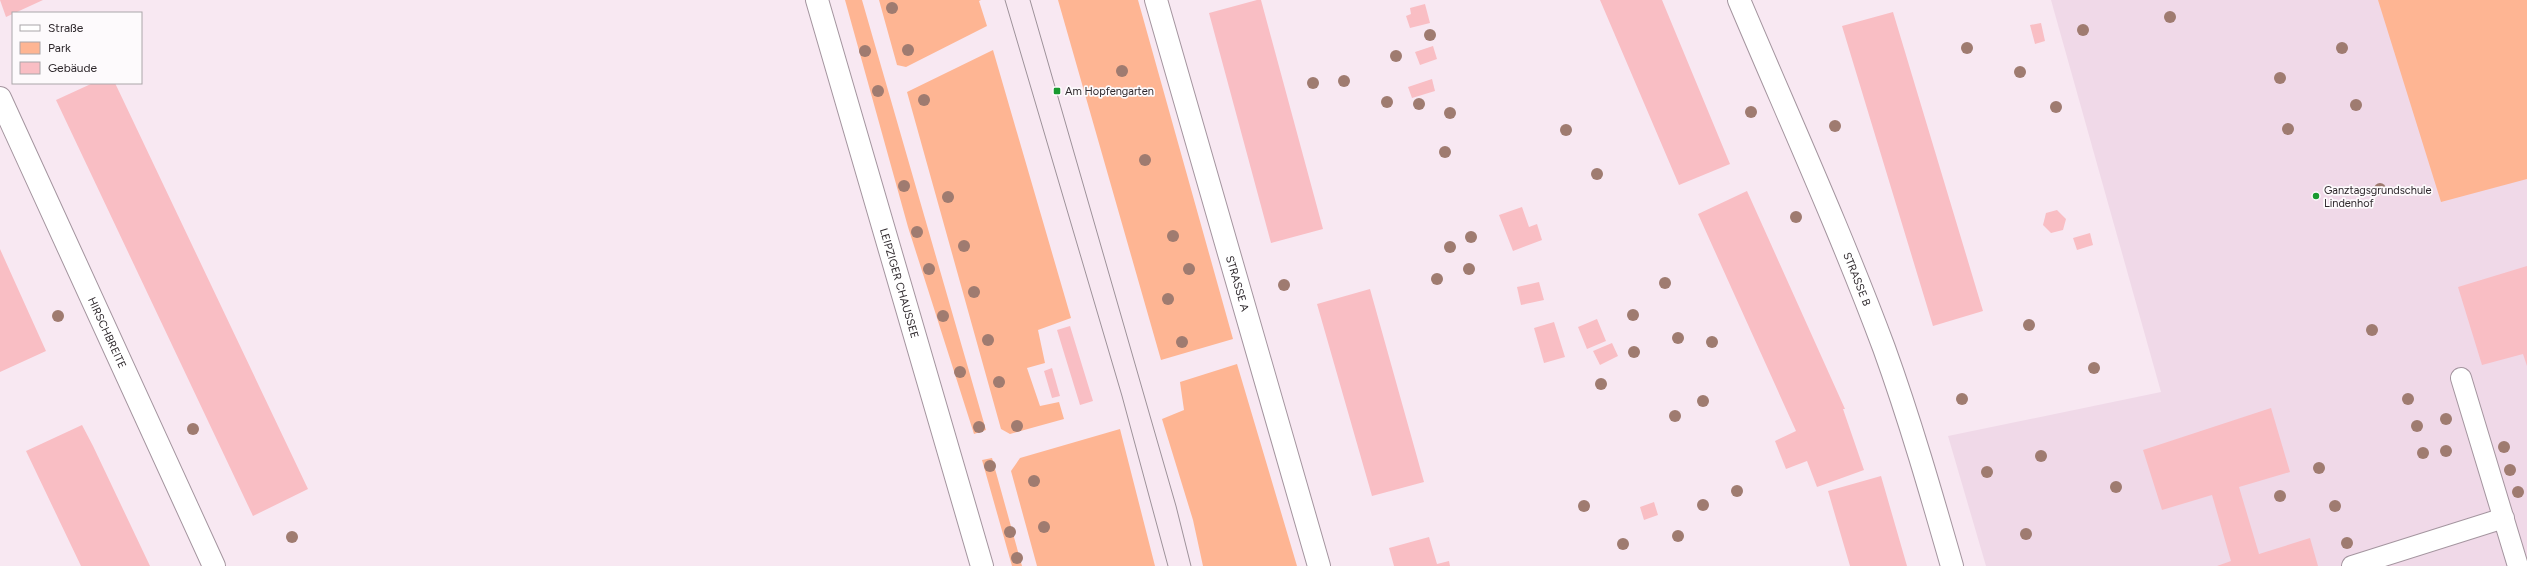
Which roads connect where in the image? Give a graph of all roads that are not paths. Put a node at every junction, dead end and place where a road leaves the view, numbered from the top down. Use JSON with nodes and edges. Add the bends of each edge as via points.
{"nodes":[{"id":1,"x":817,"y":0,"type":"edge"},
{"id":2,"x":1156,"y":0,"type":"edge"},
{"id":3,"x":1739,"y":0,"type":"edge"},
{"id":4,"x":0,"y":98,"type":"edge"},
{"id":5,"x":2461,"y":378,"type":"dead end"},
{"id":6,"x":2504,"y":518,"type":"junction"},
{"id":7,"x":214,"y":566,"type":"edge"},
{"id":8,"x":982,"y":566,"type":"edge"},
{"id":9,"x":1319,"y":566,"type":"edge"},
{"id":10,"x":1952,"y":566,"type":"edge"},
{"id":11,"x":2352,"y":566,"type":"edge"},
{"id":12,"x":2518,"y":566,"type":"edge"}],
"edges":[{"from":1,"to":8,"type":"street","name":"LEIPZIGER CHAUSSEE"},
{"from":2,"to":9,"type":"street","name":"STRASSE A"},
{"from":3,"to":10,"type":"street","name":"STRASSE B","via":[[1831,214],[1874,322],[1916,443]]},
{"from":4,"to":7,"type":"street","name":"HIRSCHBREITE"},
{"from":5,"to":6,"type":"lane"},
{"from":6,"to":11,"type":"lane"},
{"from":6,"to":12,"type":"lane"}]}
